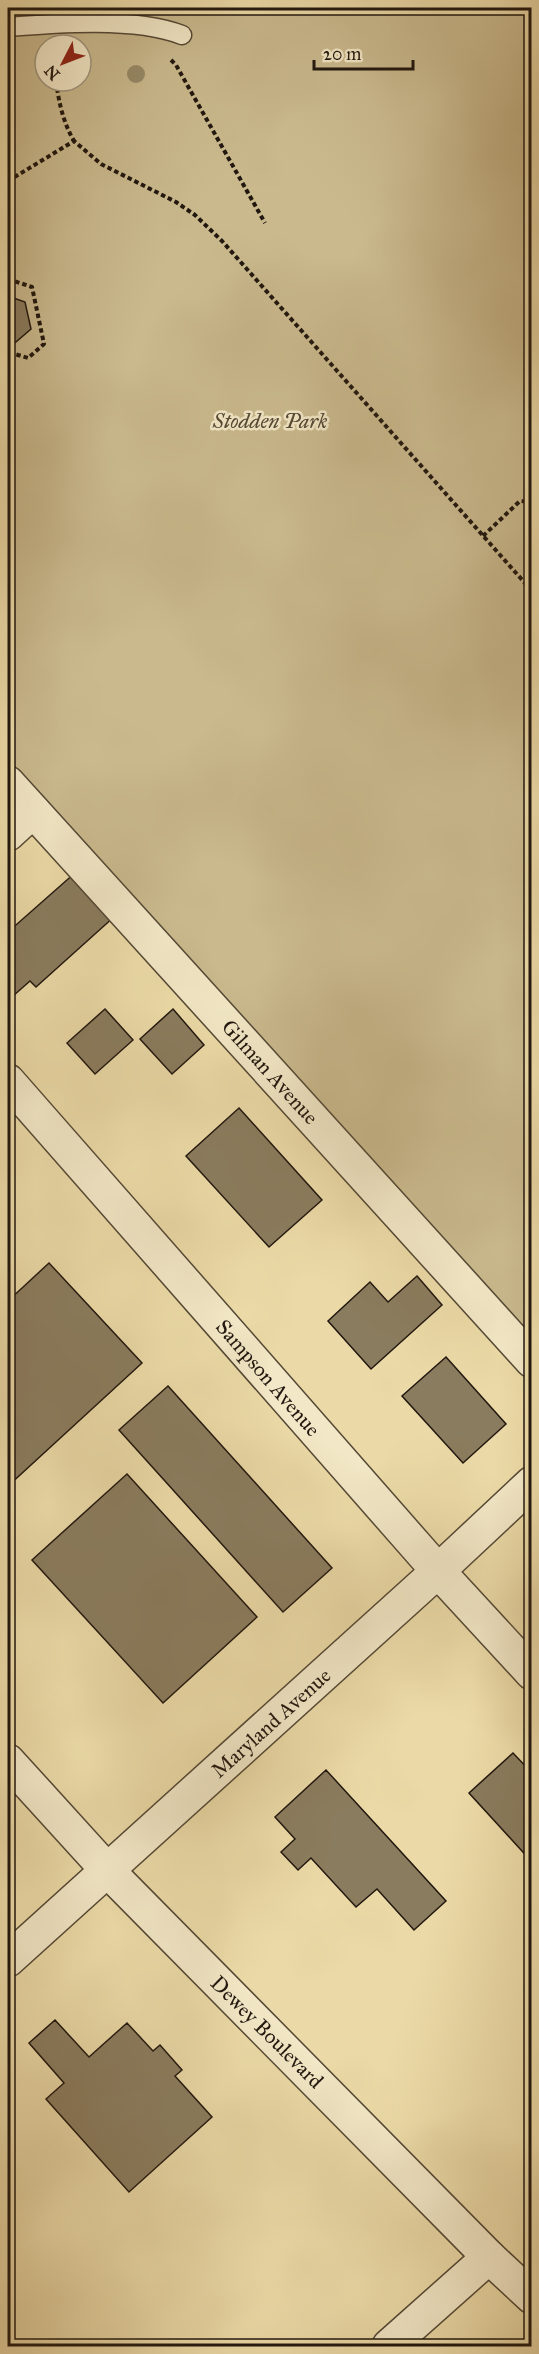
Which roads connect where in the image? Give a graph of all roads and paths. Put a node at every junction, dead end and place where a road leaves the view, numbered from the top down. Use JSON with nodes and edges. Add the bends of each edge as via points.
{"nodes":[{"id":1,"x":8,"y":27,"type":"edge"},
{"id":2,"x":182,"y":35,"type":"dead end"},
{"id":3,"x":169,"y":58,"type":"dead end"},
{"id":4,"x":58,"y":93,"type":"edge"},
{"id":5,"x":74,"y":141,"type":"junction"},
{"id":6,"x":8,"y":181,"type":"edge"},
{"id":7,"x":265,"y":223,"type":"dead end"},
{"id":8,"x":8,"y":279,"type":"edge"},
{"id":9,"x":8,"y":352,"type":"edge"},
{"id":10,"x":531,"y":502,"type":"edge"},
{"id":11,"x":483,"y":536,"type":"junction"},
{"id":12,"x":531,"y":591,"type":"edge"},
{"id":13,"x":8,"y":783,"type":"edge"},
{"id":14,"x":33,"y":811,"type":"junction"},
{"id":15,"x":8,"y":834,"type":"edge"},
{"id":16,"x":8,"y":1081,"type":"edge"},
{"id":17,"x":531,"y":1361,"type":"edge"},
{"id":18,"x":531,"y":1482,"type":"edge"},
{"id":19,"x":438,"y":1571,"type":"junction"},
{"id":20,"x":531,"y":1673,"type":"edge"},
{"id":21,"x":8,"y":1761,"type":"edge"},
{"id":22,"x":108,"y":1871,"type":"junction"},
{"id":23,"x":8,"y":1960,"type":"edge"},
{"id":24,"x":489,"y":2257,"type":"junction"},
{"id":25,"x":531,"y":2297,"type":"edge"},
{"id":26,"x":389,"y":2346,"type":"edge"}],
"edges":[{"from":1,"to":2,"type":"lane","via":[[146,25]]},
{"from":3,"to":7,"type":"path"},
{"from":4,"to":5,"type":"path"},
{"from":5,"to":6,"type":"path"},
{"from":5,"to":11,"type":"path","via":[[101,164],[185,209],[222,241]]},
{"from":8,"to":9,"type":"path","via":[[33,287],[44,344],[28,358]]},
{"from":10,"to":11,"type":"path","via":[[520,501]]},
{"from":11,"to":12,"type":"path"},
{"from":13,"to":14,"type":"street","name":"Gilman Avenue"},
{"from":14,"to":15,"type":"street"},
{"from":14,"to":17,"type":"street","name":"Gilman Avenue"},
{"from":16,"to":19,"type":"street","name":"Sampson Avenue"},
{"from":18,"to":19,"type":"street","name":"Maryland Avenue"},
{"from":19,"to":20,"type":"street","name":"Sampson Avenue"},
{"from":19,"to":22,"type":"street","name":"Maryland Avenue"},
{"from":21,"to":22,"type":"street","name":"Dewey Boulevard"},
{"from":22,"to":23,"type":"street","name":"Maryland Avenue"},
{"from":22,"to":24,"type":"street","name":"Dewey Boulevard"},
{"from":24,"to":25,"type":"street","name":"Dewey Boulevard"},
{"from":24,"to":26,"type":"street"}]}
